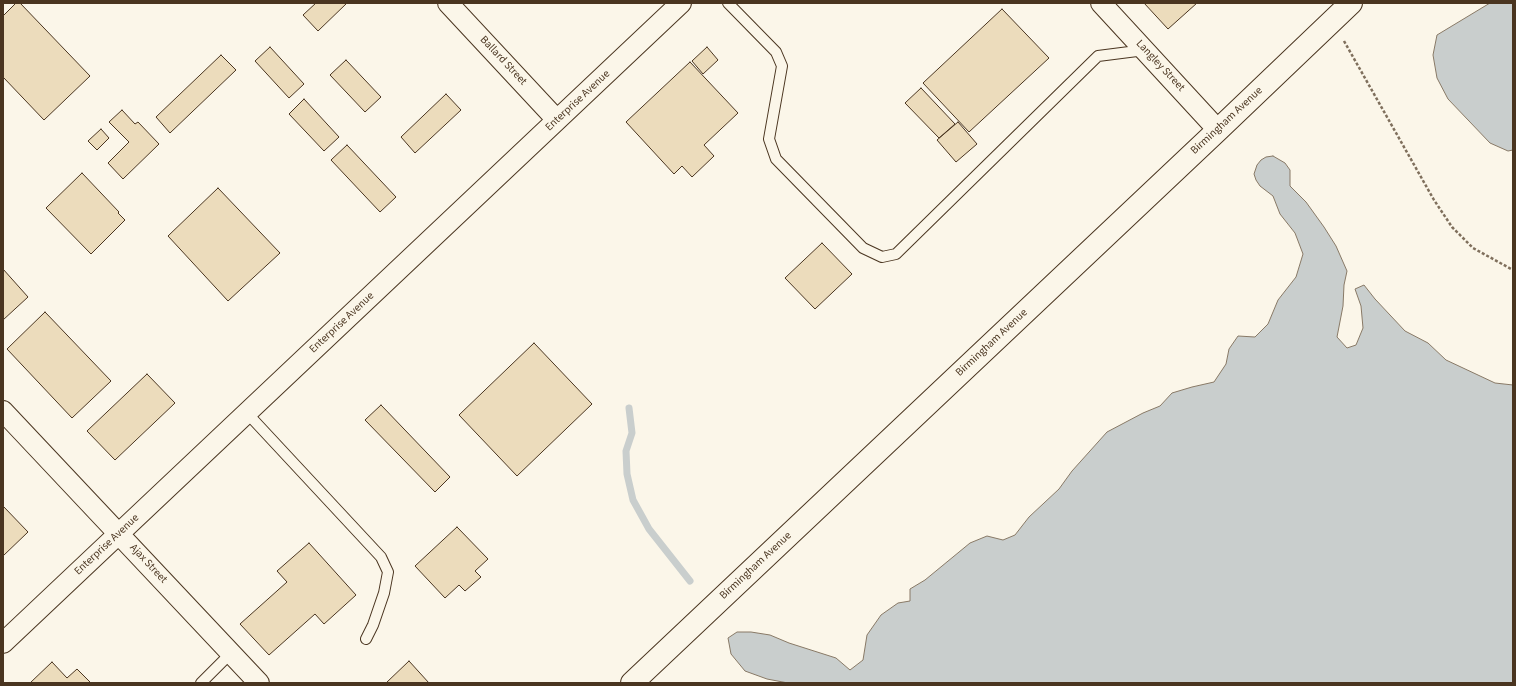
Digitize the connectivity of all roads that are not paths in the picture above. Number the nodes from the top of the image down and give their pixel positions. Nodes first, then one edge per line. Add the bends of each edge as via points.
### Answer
1 (448, 3) edge
2 (681, 3) edge
3 (728, 3) edge
4 (1101, 3) edge
5 (1351, 3) edge
6 (1144, 50) junction
7 (557, 120) junction
8 (1218, 130) junction
9 (3, 411) edge
10 (247, 413) junction
11 (119, 534) junction
12 (366, 639) dead end
13 (3, 643) edge
14 (231, 654) junction
15 (201, 683) edge
16 (259, 683) edge
17 (632, 683) edge

1 - 7 street, Ballard Street
2 - 7 street, Enterprise Avenue
3 - 6 lane via 776,52 782,66 769,139 776,159 862,248 882,257 896,254 1098,56
4 - 6 street, Langley Street
5 - 8 main road, Birmingham Avenue
6 - 8 street, Langley Street
7 - 10 street, Enterprise Avenue
8 - 17 main road, Birmingham Avenue
9 - 11 street, Ajax Street
10 - 11 street, Enterprise Avenue
10 - 12 lane via 381,556 388,572 384,593
11 - 13 street, Enterprise Avenue
11 - 14 street, Ajax Street
14 - 15 lane
14 - 16 street, Ajax Street

